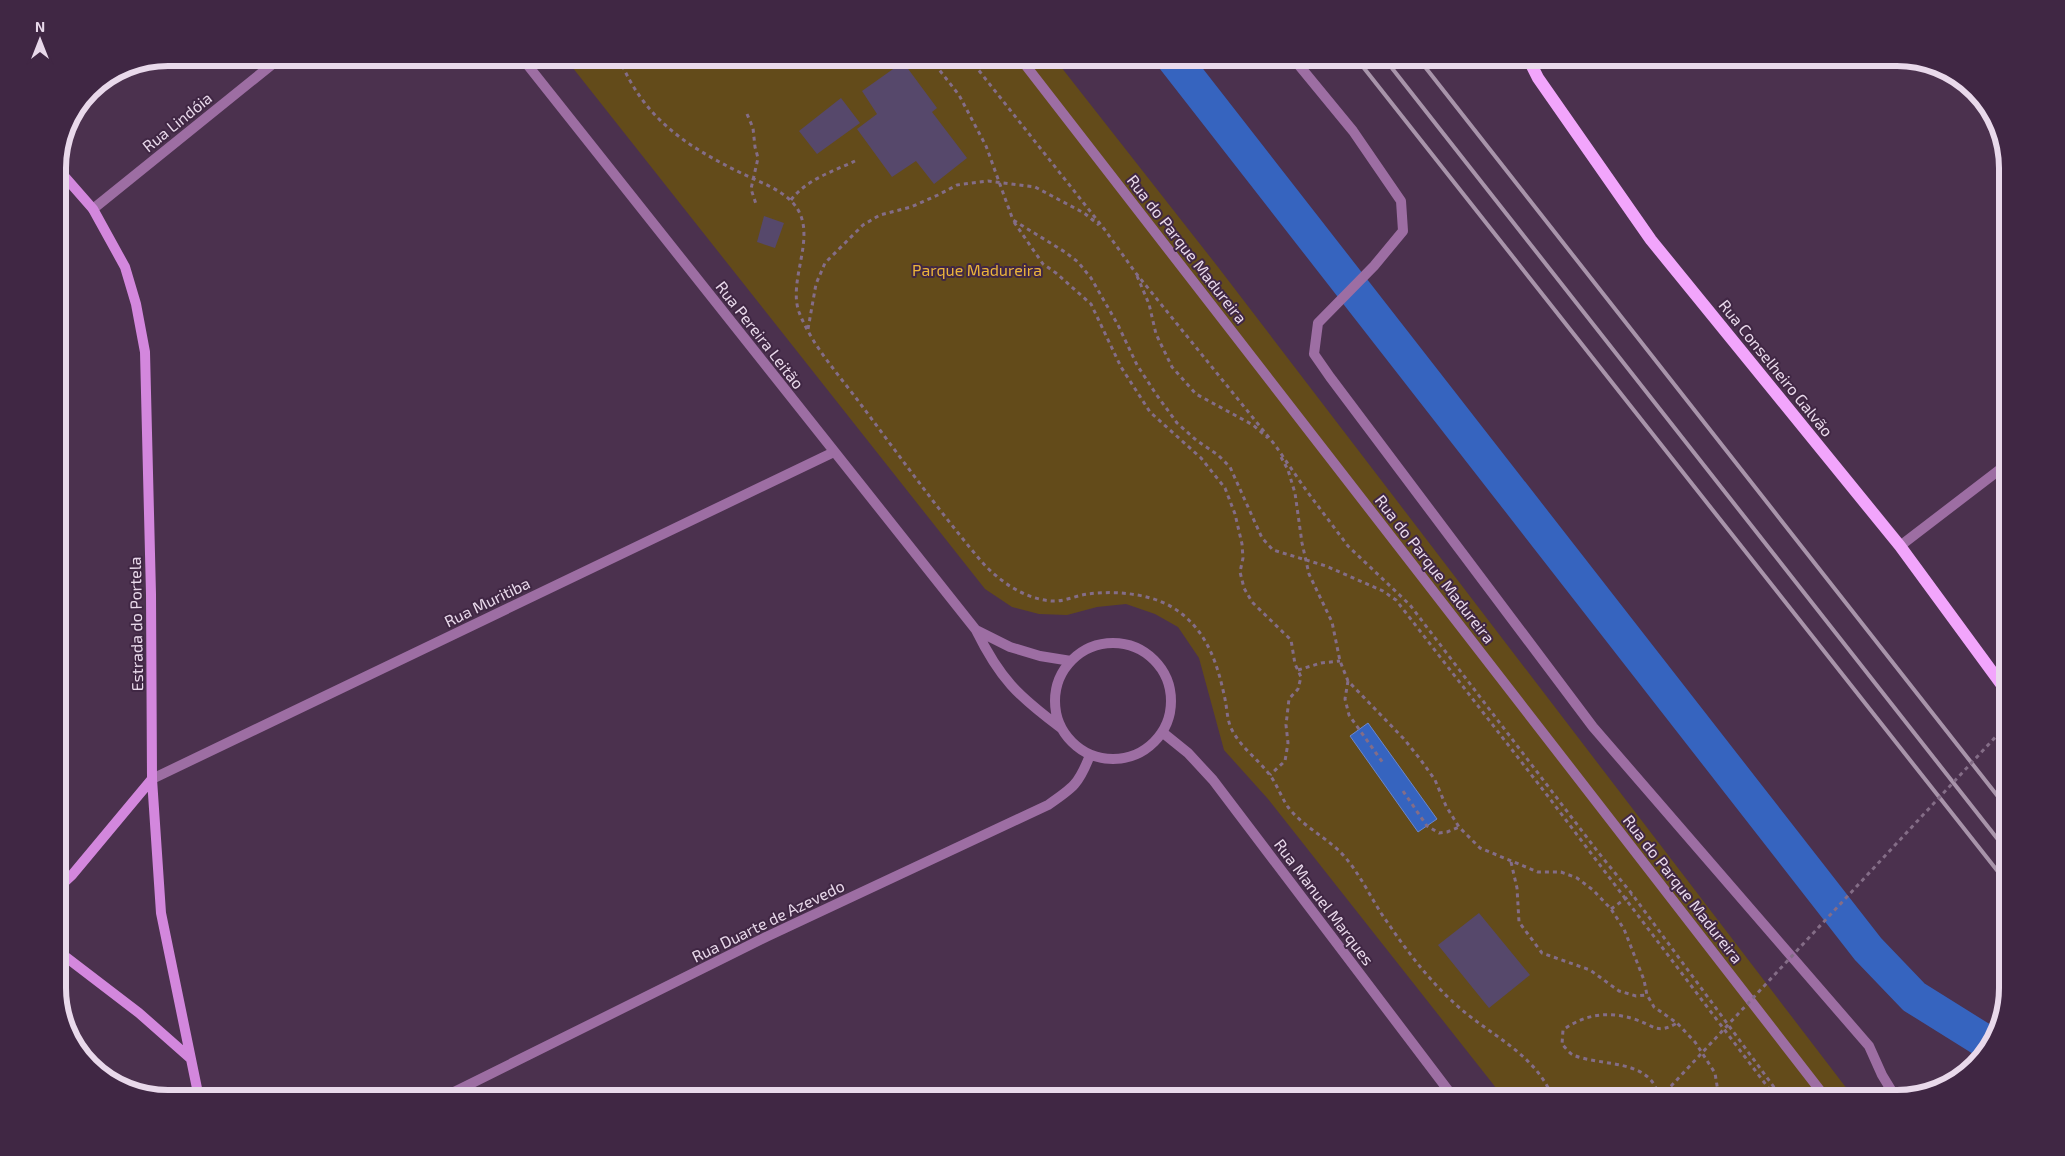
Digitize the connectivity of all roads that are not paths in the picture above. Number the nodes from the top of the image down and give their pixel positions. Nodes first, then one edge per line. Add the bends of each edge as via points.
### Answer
1 (270, 66) edge
2 (528, 66) edge
3 (1026, 66) edge
4 (1300, 66) edge
5 (1532, 66) edge
6 (66, 178) edge
7 (93, 209) junction
8 (834, 452) junction
9 (1999, 470) edge
10 (1900, 546) junction
11 (976, 630) junction
12 (1071, 661) junction
13 (1999, 681) edge
14 (1061, 728) junction
15 (1162, 732) junction
16 (1090, 755) junction
17 (152, 779) junction
18 (66, 881) edge
19 (66, 957) edge
20 (190, 1058) junction
21 (197, 1090) edge
22 (458, 1090) edge
23 (1448, 1090) edge
24 (1820, 1090) edge
25 (1891, 1090) edge

1 - 7 street, Rua Lindóia
2 - 8 street, Rua Pereira Leitão
3 - 24 street, Rua do Parque Madureira
4 - 25 street via 1353,131 1401,201 1403,231 1318,323 1314,354 1593,727 1869,1046
5 - 10 main road, Rua Conselheiro Galvão via 1651,240
6 - 7 main road, Estrada do Portela
7 - 17 main road, Estrada do Portela via 125,267 145,352
8 - 11 street, Rua Pereira Leitão
8 - 17 street, Rua Muritiba
9 - 10 street
10 - 13 main road, Rua Conselheiro Galvão
11 - 12 street, Rua Pereira Leitão via 1010,647
11 - 14 street, Rua Pereira Leitão via 992,661 1014,691
12 - 14 street via 1060,675 1055,693 1055,711
12 - 15 street via 1086,650 1104,644 1123,644 1156,662 1166,677 1171,696
14 - 16 street via 1073,744
15 - 16 street via 1138,754 1122,759
15 - 23 street, Rua Manuel Marques via 1188,753 1213,780
16 - 22 street, Rua Duarte de Azevedo via 1081,778 1048,805 766,937
17 - 18 main road
17 - 20 main road, Estrada do Portela via 161,913
19 - 20 main road via 139,1013
20 - 21 main road, Estrada do Portela

